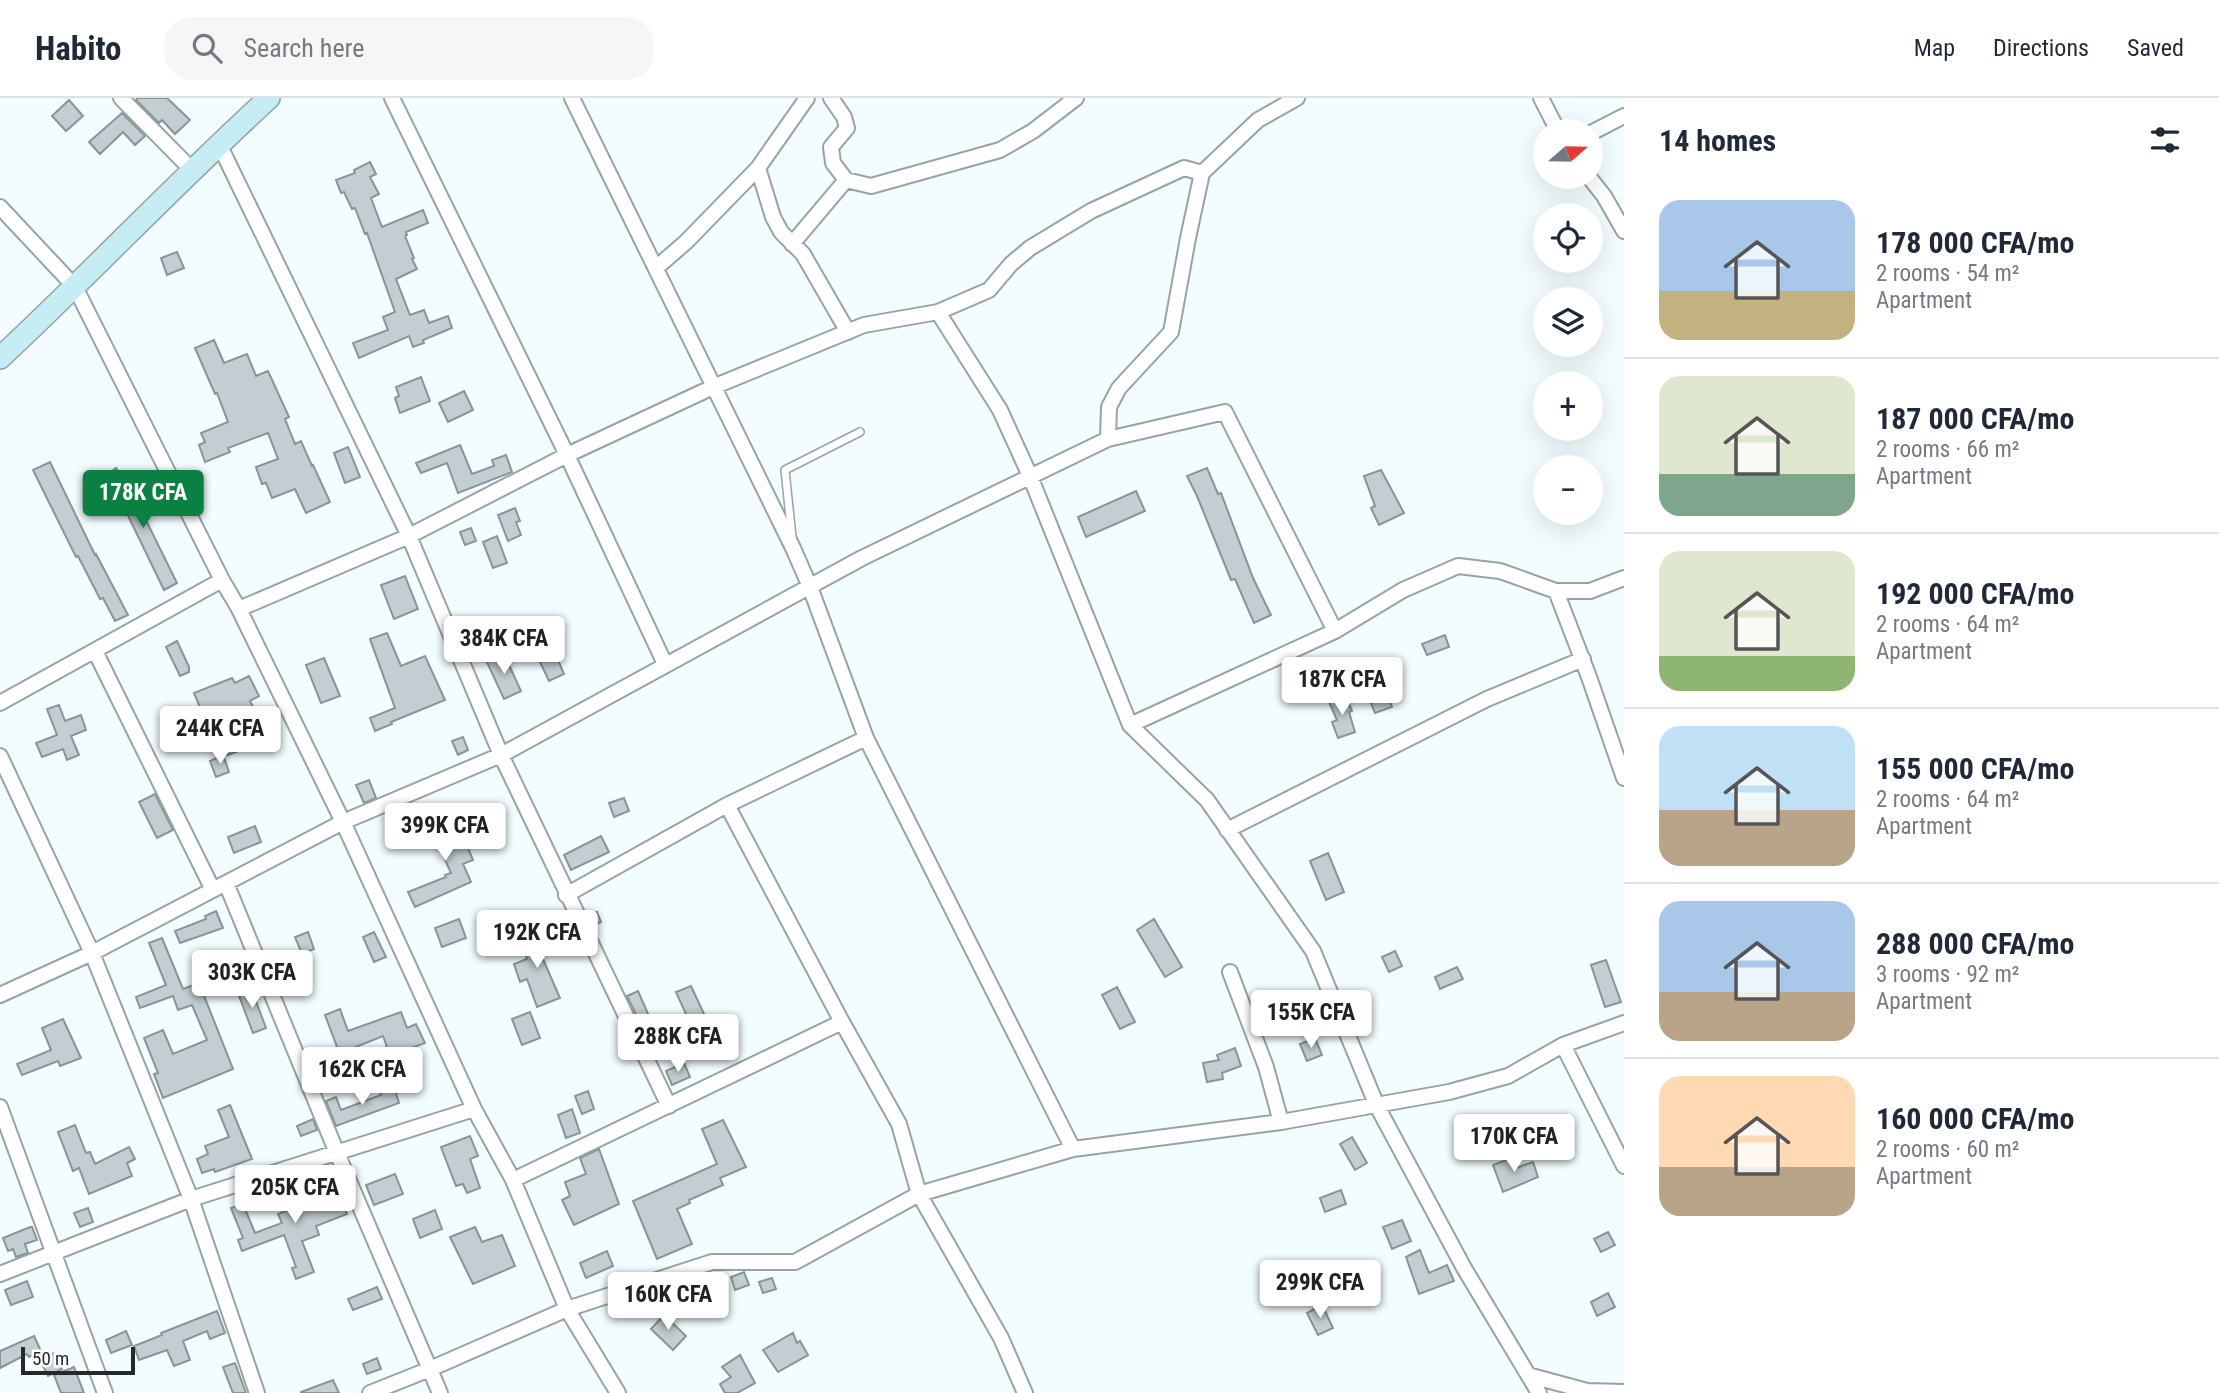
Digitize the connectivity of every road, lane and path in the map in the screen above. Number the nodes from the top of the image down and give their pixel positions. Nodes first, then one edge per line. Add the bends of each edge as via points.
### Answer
1 (121, 98) edge
2 (269, 98) edge
3 (392, 98) edge
4 (572, 98) edge
5 (807, 98) edge
6 (831, 98) edge
7 (1076, 98) edge
8 (1297, 98) edge
9 (1541, 98) edge
10 (1624, 116) edge
11 (1552, 119) edge
12 (1603, 127) edge
13 (219, 144) junction
14 (758, 168) junction
15 (193, 171) junction
16 (1202, 173) junction
17 (846, 180) junction
18 (1598, 189) edge
19 (0, 207) edge
20 (1624, 231) edge
21 (792, 244) junction
22 (656, 268) junction
23 (75, 287) junction
24 (938, 312) junction
25 (848, 332) junction
26 (0, 358) edge
27 (713, 387) junction
28 (860, 432) dead end
29 (1108, 439) junction
30 (567, 455) junction
31 (1030, 476) junction
32 (409, 536) junction
33 (793, 548) junction
34 (1624, 578) edge
35 (222, 580) junction
36 (810, 586) junction
37 (1556, 591) junction
38 (239, 609) junction
39 (1335, 631) junction
40 (95, 651) junction
41 (1583, 659) junction
42 (664, 664) junction
43 (0, 703) edge
44 (1130, 725) junction
45 (866, 738) junction
46 (501, 755) junction
47 (0, 756) edge
48 (1624, 778) edge
49 (727, 805) junction
50 (344, 822) junction
51 (1227, 830) junction
52 (220, 887) junction
53 (566, 895) junction
54 (92, 953) junction
55 (1230, 972) dead end
56 (0, 995) edge
57 (842, 1022) junction
58 (1624, 1023) edge
59 (1563, 1045) junction
60 (1377, 1106) junction
61 (0, 1107) edge
62 (669, 1107) junction
63 (474, 1109) junction
64 (1281, 1122) junction
65 (1073, 1149) junction
66 (337, 1153) junction
67 (1624, 1166) edge
68 (513, 1180) junction
69 (919, 1194) junction
70 (191, 1199) junction
71 (54, 1253) junction
72 (0, 1274) edge
73 (567, 1309) junction
74 (430, 1369) junction
75 (1528, 1375) junction
76 (1624, 1392) edge
77 (104, 1393) edge
78 (257, 1393) edge
79 (370, 1393) edge
80 (440, 1393) edge
81 (618, 1393) edge
82 (1025, 1393) edge
83 (1539, 1393) edge

1 - 15 street
2 - 13 main road
3 - 30 street
4 - 22 street
5 - 14 street
6 - 17 street via 847,128 831,147 833,163
7 - 17 street via 1000,150 871,186
8 - 16 street via 1258,120
9 - 11 street
10 - 12 street
13 - 15 main road
13 - 32 street
14 - 21 street via 773,217
14 - 22 street
15 - 23 main road
16 - 24 street via 1184,168 1091,211 1030,248 989,290
16 - 29 street via 1171,332 1119,388 1109,407
17 - 21 street
18 - 20 street
19 - 23 street
21 - 25 street via 803,254
22 - 27 street
23 - 26 main road
23 - 35 street
24 - 25 street
24 - 31 street via 1000,410
25 - 27 street
27 - 30 street
27 - 33 street
28 - 33 lane via 785,470
29 - 31 street
29 - 39 street via 1225,412
30 - 32 street
30 - 42 street
31 - 36 street
31 - 44 street
32 - 38 street
32 - 46 street
33 - 36 street
34 - 37 street via 1590,591
35 - 38 street
35 - 40 street
36 - 42 street
36 - 45 street
37 - 39 street via 1500,571 1458,566 1403,590
37 - 41 street
38 - 50 street
39 - 44 street
40 - 43 street
40 - 52 street
41 - 48 street
41 - 51 street via 1488,699
42 - 46 street
44 - 51 street via 1207,800
45 - 49 street
45 - 65 street
46 - 50 street
46 - 53 street
47 - 54 street
49 - 53 street
49 - 57 street
50 - 52 street
50 - 63 street
51 - 60 street via 1313,951
52 - 54 street
52 - 66 street
53 - 62 street
54 - 56 street
54 - 70 street
55 - 64 street via 1266,1067
57 - 62 street
57 - 69 street via 900,1124
58 - 59 street
59 - 60 street via 1508,1076
59 - 67 street
60 - 64 street
60 - 75 street
61 - 71 street
62 - 68 street
63 - 66 street
63 - 68 street
64 - 65 street
65 - 69 street
66 - 70 street
66 - 74 street
68 - 73 street
69 - 73 street via 795,1262 712,1262
69 - 82 street via 1001,1338
70 - 71 street
70 - 78 street
71 - 72 street
71 - 77 street
73 - 74 street
73 - 81 street
74 - 79 street
74 - 80 street
75 - 76 street via 1587,1391
75 - 83 street

